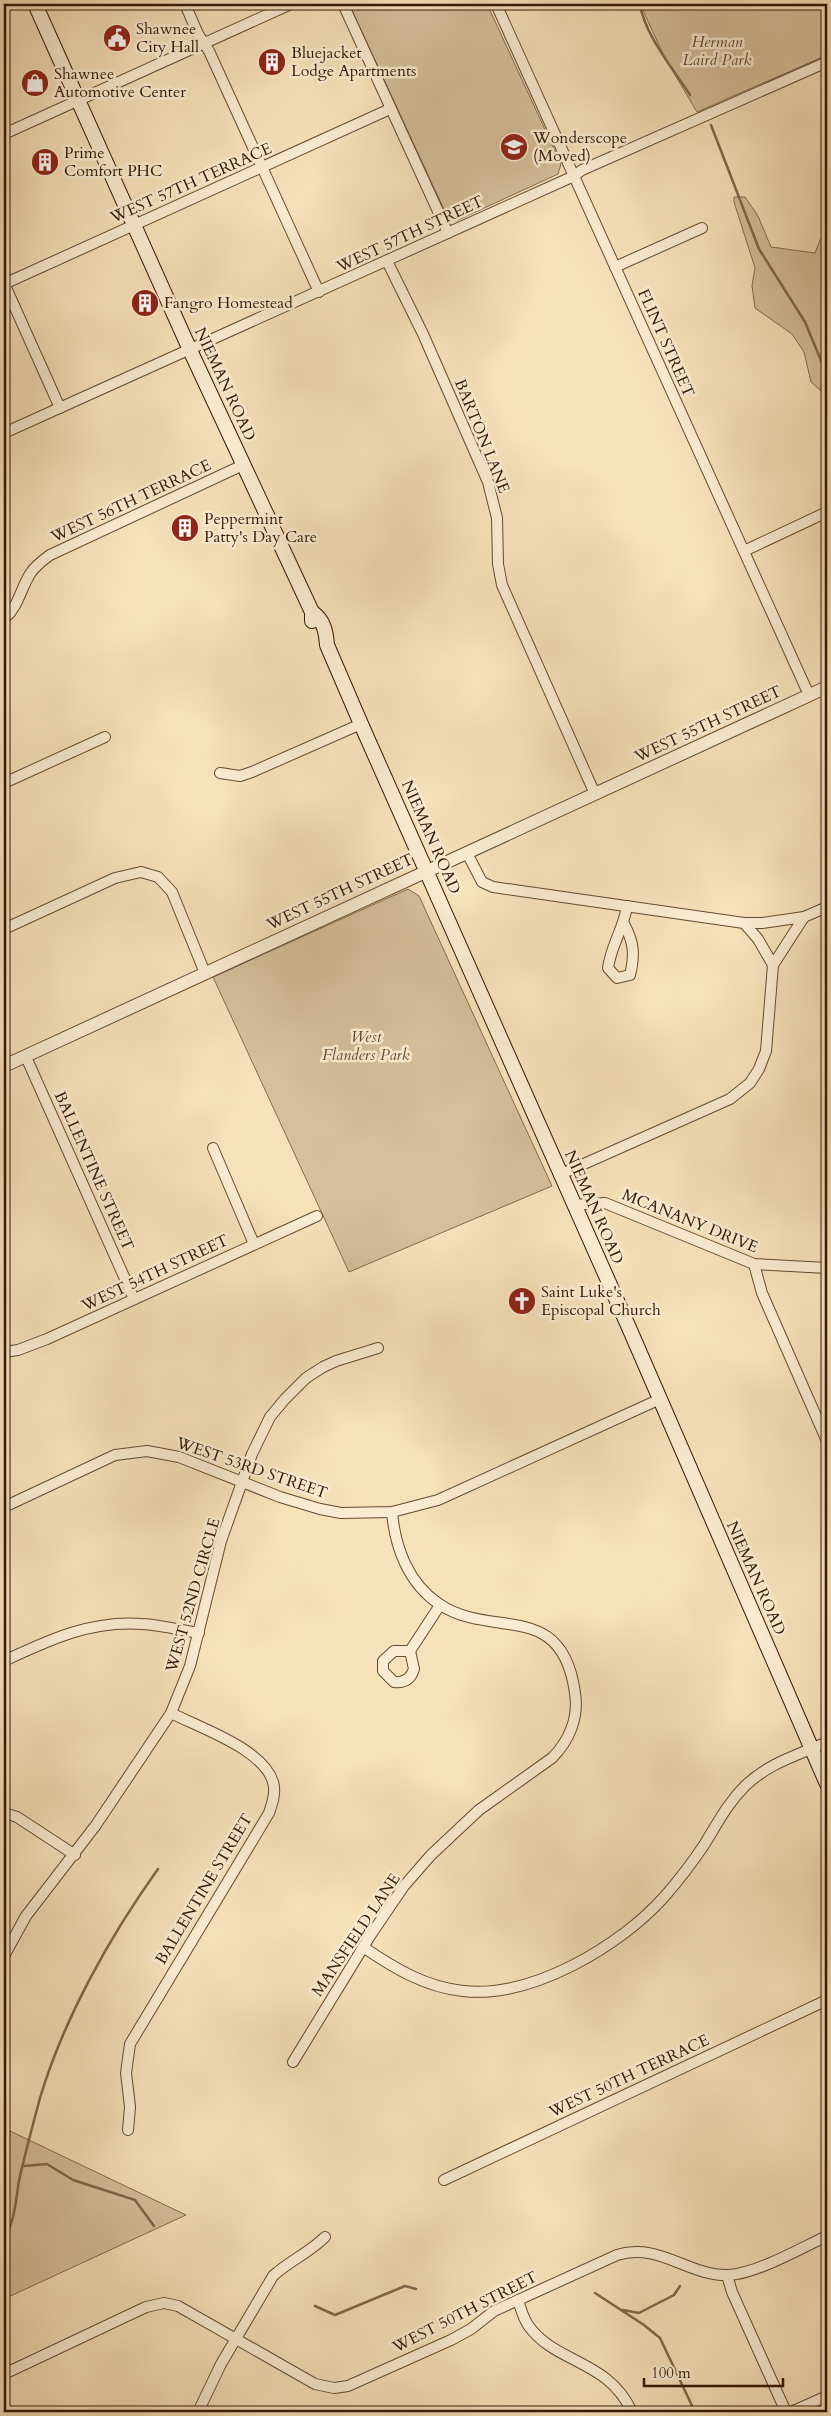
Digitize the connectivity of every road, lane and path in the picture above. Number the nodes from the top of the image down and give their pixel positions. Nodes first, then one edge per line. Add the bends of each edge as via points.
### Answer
1 (36, 4) edge
2 (185, 4) edge
3 (291, 4) edge
4 (343, 4) edge
5 (496, 4) edge
6 (204, 43) junction
7 (827, 62) edge
8 (78, 100) junction
9 (390, 109) junction
10 (4, 134) edge
11 (263, 167) junction
12 (574, 176) junction
13 (134, 226) junction
14 (702, 228) dead end
15 (448, 233) junction
16 (387, 261) junction
17 (615, 267) junction
18 (4, 283) edge
19 (319, 292) junction
20 (190, 350) junction
21 (60, 408) junction
22 (4, 433) edge
23 (243, 465) junction
24 (827, 512) edge
25 (744, 551) junction
26 (4, 619) edge
27 (827, 687) edge
28 (809, 695) junction
29 (361, 724) junction
30 (105, 737) dead end
31 (220, 773) dead end
32 (4, 783) edge
33 (594, 794) junction
34 (467, 853) junction
35 (427, 870) junction
36 (627, 906) junction
37 (827, 907) edge
38 (804, 917) junction
39 (744, 923) junction
40 (624, 924) junction
41 (4, 929) edge
42 (773, 964) junction
43 (205, 973) junction
44 (26, 1057) junction
45 (4, 1066) edge
46 (213, 1148) dead end
47 (559, 1175) junction
48 (573, 1205) junction
49 (318, 1216) dead end
50 (254, 1244) junction
51 (754, 1264) junction
52 (827, 1268) edge
53 (134, 1299) junction
54 (378, 1348) dead end
55 (4, 1352) edge
56 (658, 1400) junction
57 (827, 1441) edge
58 (242, 1482) junction
59 (4, 1507) edge
60 (392, 1512) junction
61 (440, 1605) junction
62 (199, 1633) junction
63 (410, 1651) dead end
64 (4, 1661) edge
65 (171, 1713) junction
66 (827, 1742) edge
67 (812, 1749) junction
68 (827, 1784) edge
69 (4, 1813) edge
70 (75, 1855) junction
71 (363, 1948) junction
72 (4, 1956) edge
73 (827, 2000) edge
74 (293, 2062) dead end
75 (128, 2130) dead end
76 (444, 2180) dead end
77 (827, 2236) edge
78 (325, 2237) dead end
79 (728, 2275) junction
80 (518, 2300) junction
81 (236, 2338) junction
82 (4, 2374) edge
83 (827, 2396) edge
84 (629, 2411) edge
85 (198, 2412) edge
86 (786, 2412) edge
87 (791, 2412) edge

1 - 8 main road, NIEMAN ROAD
2 - 6 street
3 - 6 street
4 - 9 street
5 - 12 street, FLINT STREET
6 - 8 street
6 - 11 street
7 - 12 street, WEST 57TH STREET
8 - 10 street
8 - 13 main road, NIEMAN ROAD
9 - 11 street, WEST 57TH TERRACE
9 - 15 street
11 - 13 street, WEST 57TH TERRACE
11 - 19 street
12 - 15 street, WEST 57TH STREET
12 - 17 street, FLINT STREET
13 - 18 street, WEST 57TH TERRACE
13 - 20 main road, NIEMAN ROAD
14 - 17 street
15 - 16 street, WEST 57TH STREET
16 - 19 street, WEST 57TH STREET
16 - 33 street, BARTON LANE via 488,482 497,518 502,585
17 - 25 street, FLINT STREET
18 - 21 street
19 - 20 street, WEST 57TH STREET
20 - 21 street, WEST 57TH STREET
20 - 23 main road, NIEMAN ROAD
21 - 22 street, WEST 57TH STREET
23 - 26 street, WEST 56TH TERRACE via 50,555 30,573 20,600
23 - 29 main road, NIEMAN ROAD via 312,612 312,622 319,638 327,646
24 - 25 street
25 - 28 street, FLINT STREET
27 - 28 street, WEST 55TH STREET
28 - 33 street, WEST 55TH STREET
29 - 31 street via 252,772 240,776
29 - 35 main road, NIEMAN ROAD
30 - 32 street
33 - 34 street, WEST 55TH STREET
34 - 35 street, WEST 55TH STREET
34 - 36 street via 482,882 493,886
35 - 43 street, WEST 55TH STREET
35 - 47 main road, NIEMAN ROAD
36 - 39 street
36 - 40 street
37 - 38 street
38 - 39 street
38 - 42 street
39 - 42 street
40 - 40 street via 609,960 608,968 617,978 630,975 634,959 631,936
41 - 43 street via 115,878 141,872 158,877 172,892
42 - 47 street via 766,1051 750,1083 723,1102
43 - 44 street, WEST 55TH STREET
44 - 45 street, WEST 55TH STREET
44 - 53 street, BALLENTINE STREET
46 - 50 street
47 - 48 main road, NIEMAN ROAD
48 - 51 street, MCANANY DRIVE via 605,1203
48 - 56 main road, NIEMAN ROAD
49 - 50 street, WEST 54TH STREET
50 - 53 street, WEST 54TH STREET
51 - 52 street, MCANANY DRIVE
51 - 57 street via 762,1293
53 - 55 street, WEST 54TH STREET via 47,1339
54 - 58 street, WEST 52ND CIRCLE via 323,1367 285,1398 258,1440
56 - 60 street, WEST 53RD STREET via 438,1500
56 - 67 main road, NIEMAN ROAD
58 - 59 street, WEST 53RD STREET via 170,1454 128,1452
58 - 60 street, WEST 53RD STREET via 320,1510 361,1514
58 - 62 street, WEST 52ND CIRCLE via 221,1541
60 - 61 street, MANSFIELD LANE via 403,1561 416,1581
61 - 63 street
61 - 71 street, MANSFIELD LANE via 462,1615 525,1626 548,1638 561,1652 573,1676 575,1719 561,1749 552,1758 478,1810 430,1855 387,1909
62 - 64 street via 127,1623 105,1624 64,1633
62 - 65 street, WEST 52ND CIRCLE
65 - 70 street, WEST 52ND CIRCLE
65 - 75 street, BALLENTINE STREET via 256,1757 269,1771 274,1799 130,2044 126,2073 130,2107
66 - 67 street
67 - 68 main road, NIEMAN ROAD
67 - 71 street via 769,1768 746,1786 728,1806 689,1866 642,1918 593,1954 551,1974 502,1990 462,1991 415,1978
69 - 70 street via 17,1816
70 - 72 street, WEST 52ND CIRCLE via 26,1916
71 - 74 street, MANSFIELD LANE
73 - 76 street, WEST 50TH TERRACE
77 - 79 street, WEST 50TH STREET via 756,2268
78 - 81 street via 316,2247 273,2276
79 - 80 street, WEST 50TH STREET via 701,2270 652,2253 629,2252
79 - 86 street via 732,2292
80 - 81 street, WEST 50TH STREET via 494,2311 451,2340 348,2386 334,2388 315,2384
80 - 84 street via 528,2325 540,2338 608,2379 624,2397
81 - 82 street, WEST 50TH STREET via 178,2306 164,2303 146,2307
81 - 85 street
83 - 87 street

